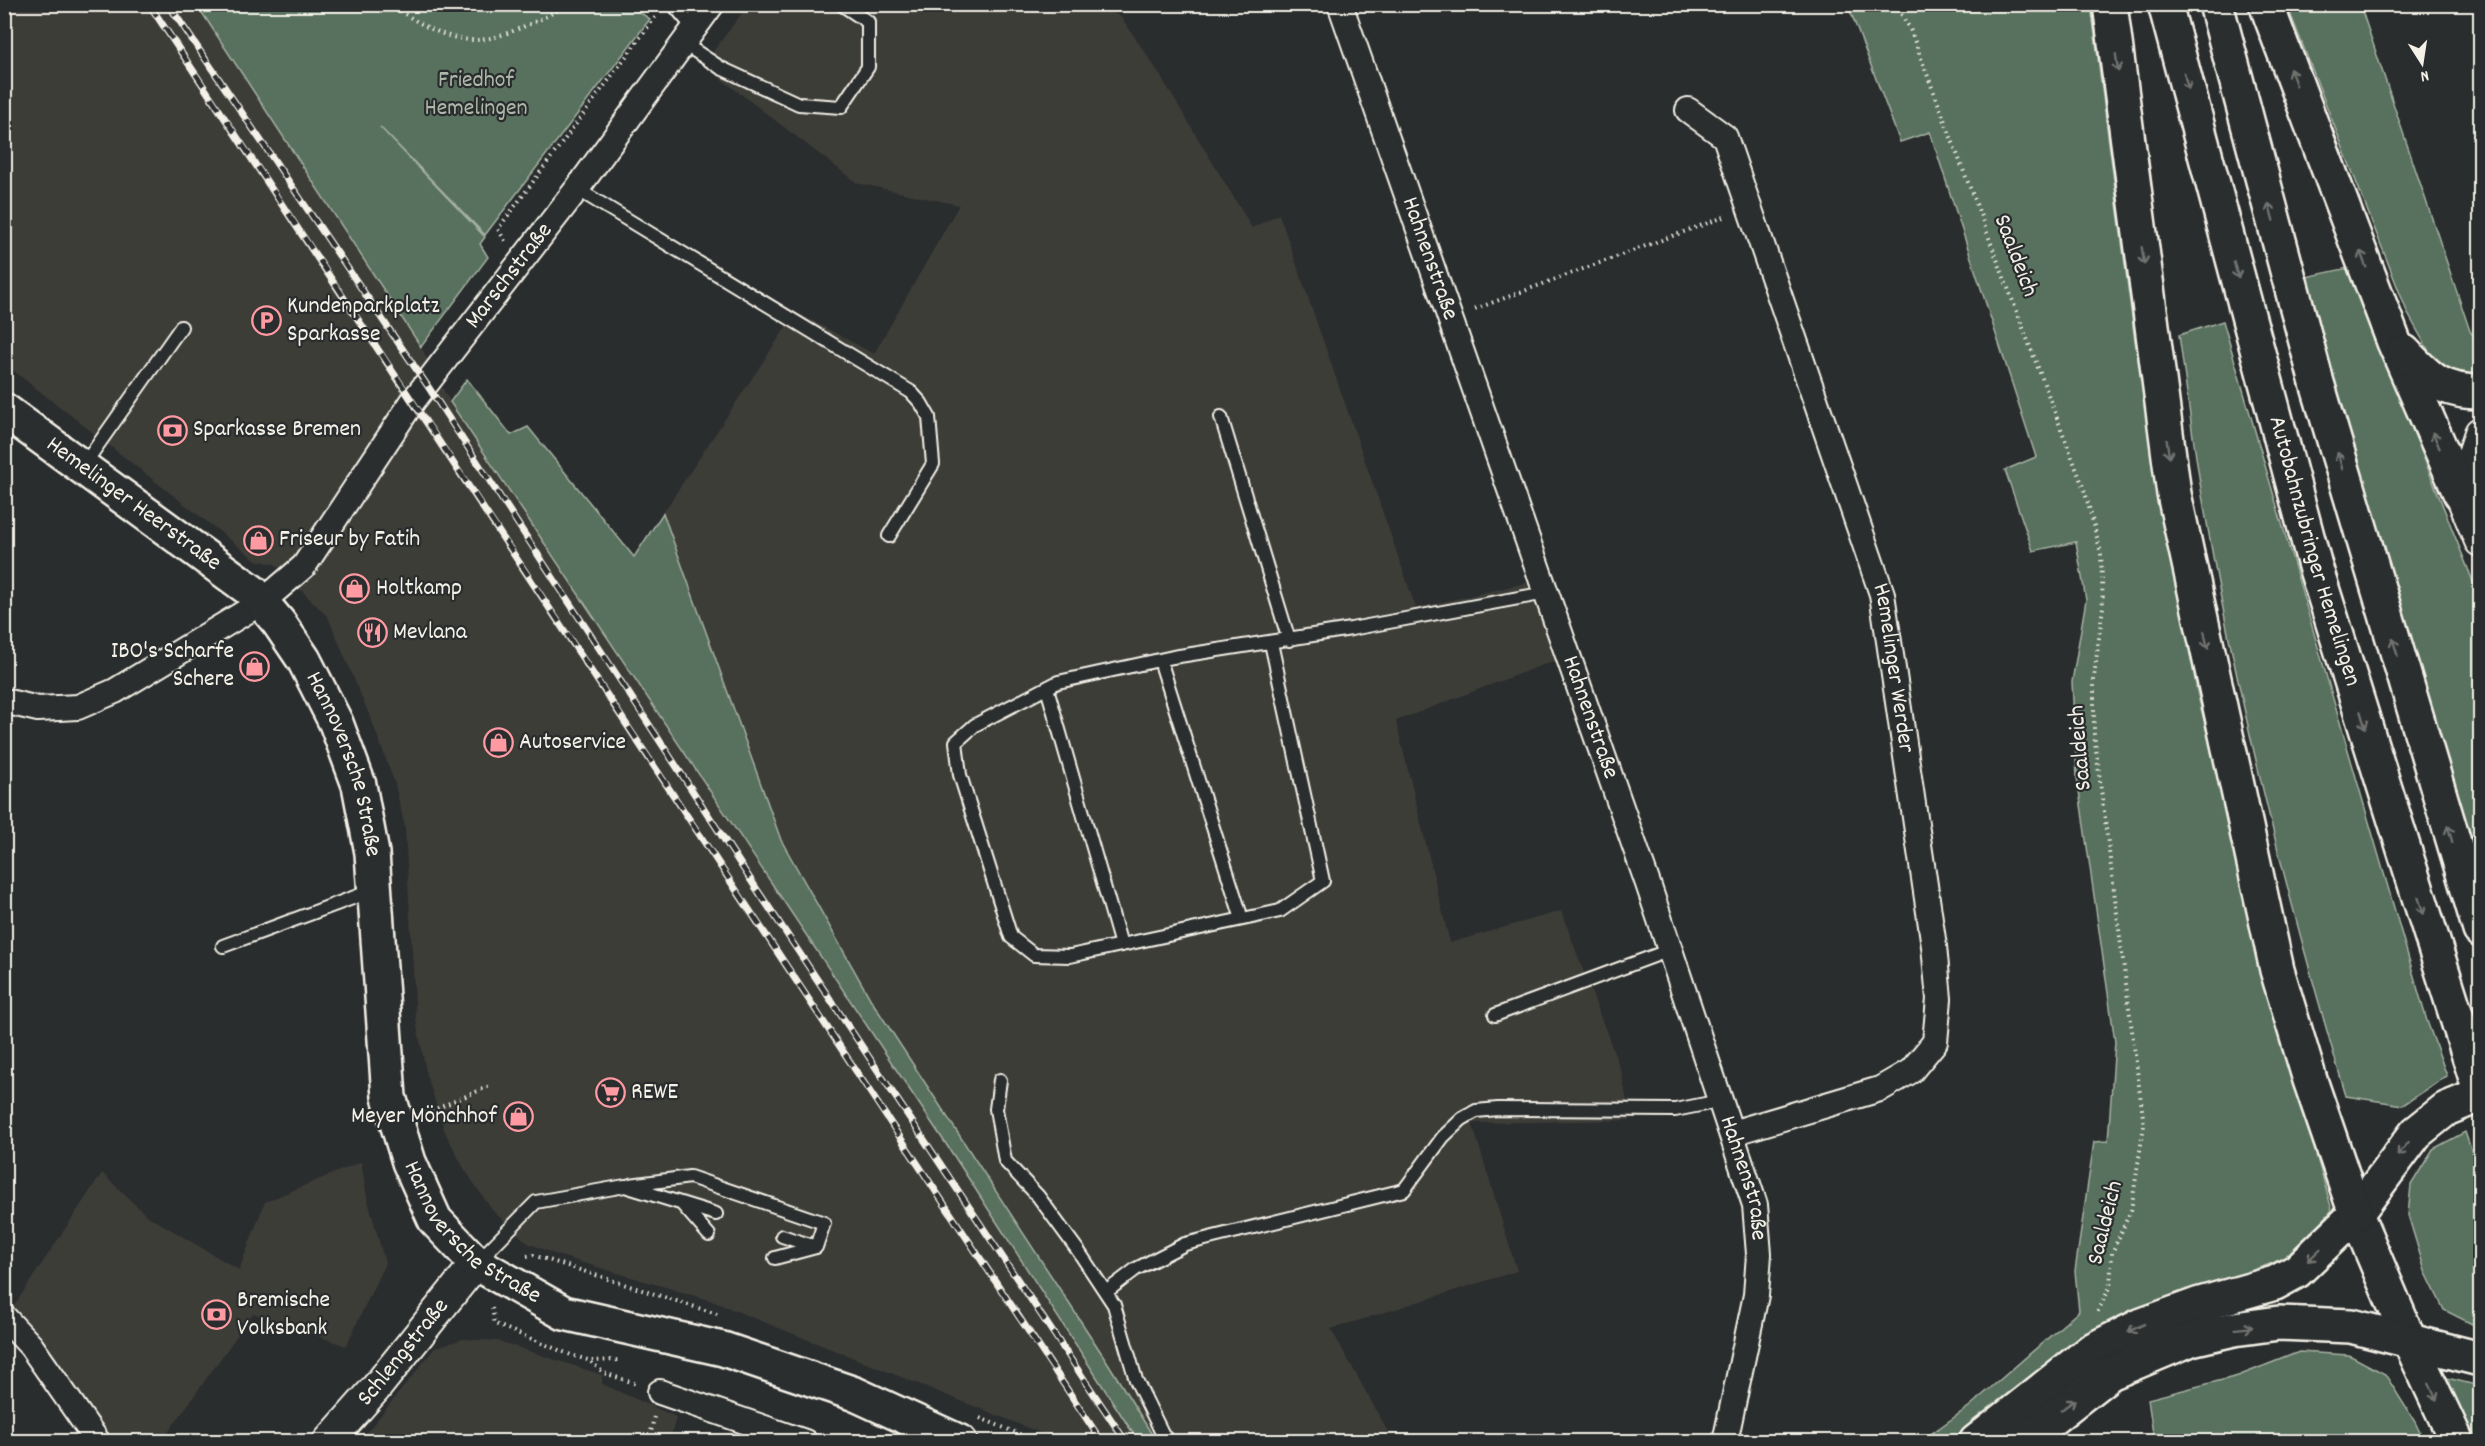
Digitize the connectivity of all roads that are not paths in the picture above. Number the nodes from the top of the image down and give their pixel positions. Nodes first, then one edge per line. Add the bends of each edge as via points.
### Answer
1 (673, 4) edge
2 (712, 4) edge
3 (841, 4) edge
4 (1340, 4) edge
5 (2110, 4) edge
6 (2165, 4) edge
7 (2216, 4) edge
8 (2266, 4) edge
9 (689, 36) junction
10 (1688, 110) dead end
11 (577, 189) junction
12 (181, 327) dead end
13 (2394, 342) junction
14 (2481, 392) edge
15 (4, 410) edge
16 (1221, 417) dead end
17 (2481, 433) edge
18 (83, 467) junction
19 (2460, 494) junction
20 (889, 536) dead end
21 (2481, 541) edge
22 (1546, 593) junction
23 (262, 602) junction
24 (1288, 640) junction
25 (1270, 643) junction
26 (1160, 660) junction
27 (1047, 688) junction
28 (4, 701) edge
29 (375, 890) junction
30 (1242, 919) junction
31 (2481, 930) edge
32 (1121, 945) junction
33 (223, 946) dead end
34 (1670, 950) junction
35 (1495, 1014) dead end
36 (1000, 1080) dead end
37 (2481, 1093) edge
38 (1720, 1101) junction
39 (1732, 1133) junction
40 (625, 1186) junction
41 (680, 1203) junction
42 (716, 1214) dead end
43 (2356, 1214) junction
44 (709, 1235) dead end
45 (782, 1236) dead end
46 (816, 1247) junction
47 (775, 1258) dead end
48 (476, 1263) junction
49 (1106, 1292) junction
50 (4, 1317) edge
51 (2410, 1342) junction
52 (2481, 1359) edge
53 (660, 1392) road end
54 (1966, 1434) edge
55 (98, 1442) edge
56 (328, 1442) edge
57 (805, 1442) edge
58 (960, 1442) edge
59 (1169, 1442) edge
60 (1725, 1442) edge
61 (2022, 1442) edge
62 (2457, 1442) edge

1 - 9 lane
2 - 9 street, Marschstraße
3 - 9 lane via 868,22 868,66 841,107 799,104 721,68
4 - 22 street, Hahnenstraße
5 -> 43 main road via 2174,494 2277,970
6 -> 37 main road, Autobahnzubringer Hemelingen via 2315,566
31 -> 7 main road, Autobahnzubringer Hemelingen via 2317,383
13 -> 8 main road
9 - 11 street, Marschstraße
10 - 39 street, Hemelinger Werder via 1725,137 1882,594 1933,934 1939,999 1935,1042 1911,1071 1880,1089
11 - 20 lane via 911,392 921,403 928,417 933,464
11 - 23 street, Marschstraße via 413,401 304,566
12 - 18 lane
13 - 14 main road via 2431,380 2462,392
19 -> 13 main road
15 - 18 main road, Hemelinger Heerstraße
16 - 24 lane
17 - 19 street
18 - 23 main road, Hemelinger Heerstraße
19 - 21 street
22 - 24 lane
22 - 34 street, Hahnenstraße
23 - 28 street, Marschstraße via 115,691 78,707 38,710
23 - 29 main road, Hannoversche Straße via 304,660 336,723 366,811
24 - 25 lane
25 - 26 lane
25 - 30 lane via 1323,881 1280,911
26 - 27 lane via 1058,682
26 - 30 lane
27 - 32 lane
27 - 32 lane via 975,725 956,742 960,775 1011,937 1034,955 1071,956
29 - 33 lane
29 - 48 main road, Hannoversche Straße via 389,1097 409,1162 435,1220
30 - 32 lane
34 - 35 lane
34 - 38 street, Hahnenstraße
36 - 49 lane via 996,1109 1005,1161 1038,1196
37 -> 43 main road via 2446,1109 2416,1133
38 - 39 street, Hahnenstraße
38 - 49 lane via 1674,1110 1476,1111 1443,1137 1404,1190 1185,1244 1136,1269
39 - 60 street, Hahnenstraße via 1755,1205 1759,1254 1756,1295
40 - 41 lane
40 - 46 lane via 690,1177 824,1223
40 - 48 lane via 536,1202
41 - 42 lane
41 - 44 lane
43 - 51 main road
43 -> 54 main road via 2297,1272 2275,1283 2142,1325 2092,1350 2011,1412
45 - 46 lane
46 - 47 lane
48 - 56 street, Schlengstraße
48 - 58 main road, Hannoversche Straße via 564,1313 723,1349 855,1394
49 - 59 lane via 1114,1305 1136,1380
50 - 55 street via 31,1347
51 - 52 main road
61 -> 51 main road via 2110,1373 2191,1340 2279,1323 2351,1326
51 -> 62 main road
53 - 57 street

